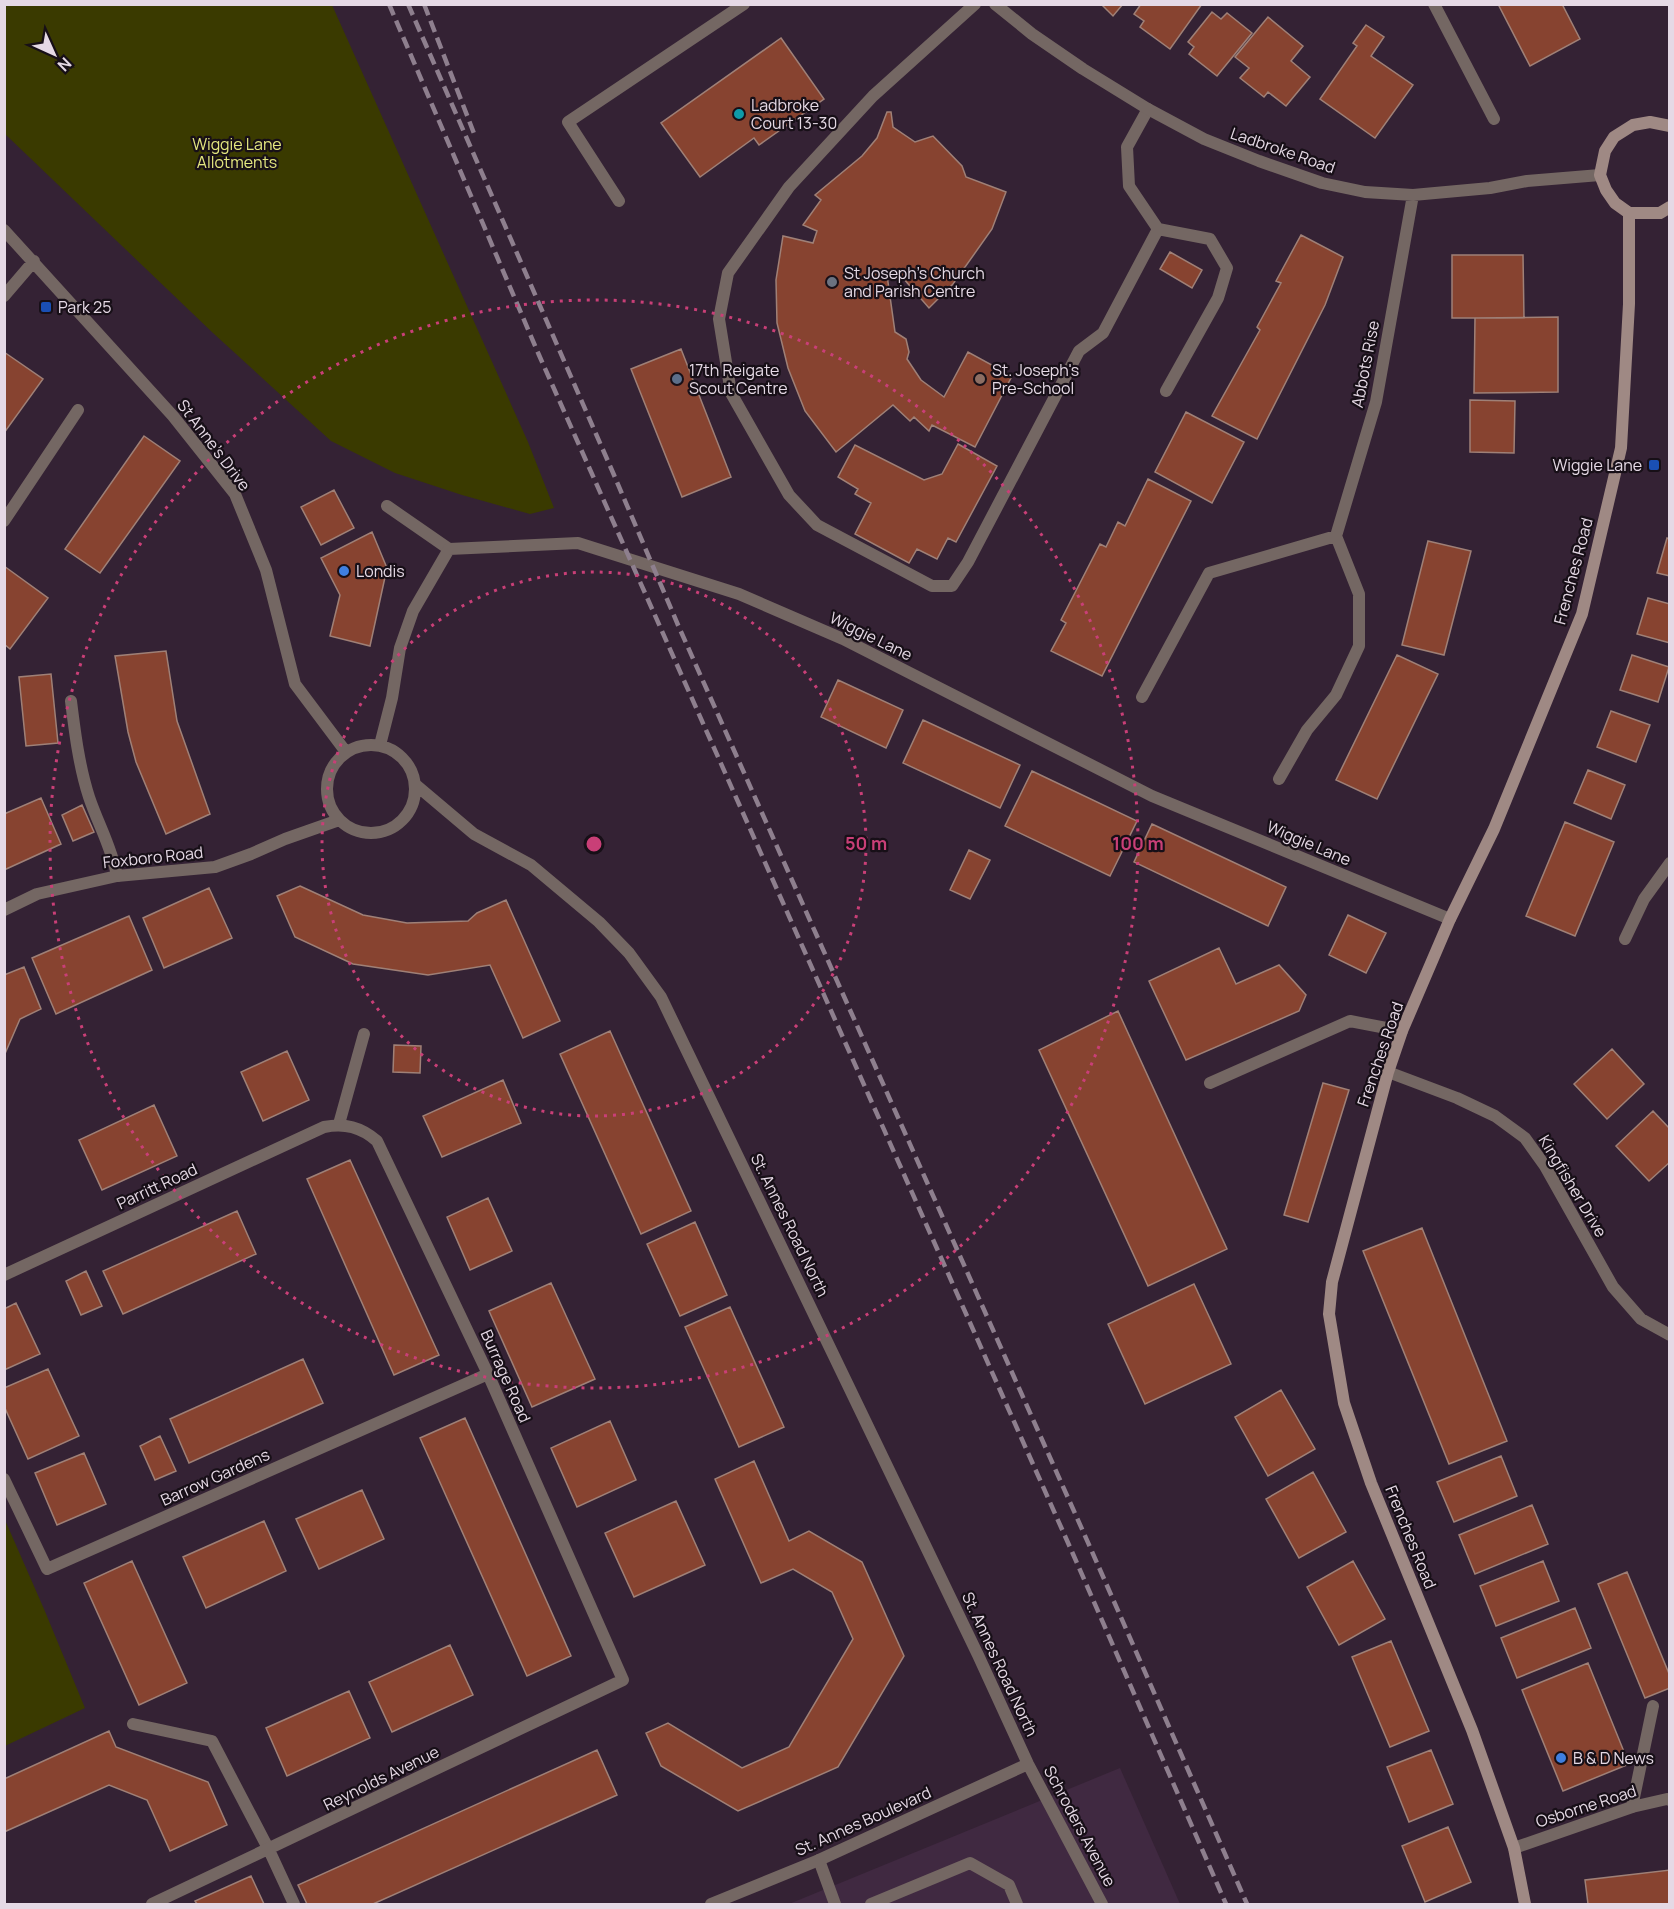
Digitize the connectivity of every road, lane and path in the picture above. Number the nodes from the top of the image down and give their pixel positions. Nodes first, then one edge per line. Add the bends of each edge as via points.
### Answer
1 (744, 4) edge
2 (975, 4) edge
3 (995, 4) edge
4 (1434, 4) edge
5 (1148, 109) junction
6 (1494, 119) dead end
7 (1670, 126) edge
8 (1600, 175) junction
9 (1413, 195) junction
10 (619, 201) dead end
11 (1670, 207) edge
12 (1629, 213) junction
13 (1158, 229) junction
14 (4, 230) edge
15 (34, 261) junction
16 (4, 296) edge
17 (1166, 392) dead end
18 (78, 410) dead end
19 (387, 506) dead end
20 (4, 521) edge
21 (1336, 536) junction
22 (449, 549) junction
23 (1142, 697) dead end
24 (71, 701) dead end
25 (380, 745) junction
26 (346, 752) junction
27 (1279, 779) dead end
28 (416, 785) junction
29 (339, 820) junction
30 (1670, 863) edge
31 (117, 876) junction
32 (4, 910) edge
33 (1450, 920) junction
34 (1626, 939) dead end
35 (1402, 1031) junction
36 (364, 1034) dead end
37 (1388, 1072) junction
38 (1210, 1083) dead end
39 (339, 1124) junction
40 (324, 1127) joint
41 (4, 1275) edge
42 (1670, 1335) edge
43 (488, 1374) junction
44 (4, 1479) edge
45 (623, 1680) joint
46 (1653, 1706) dead end
47 (133, 1724) dead end
48 (1028, 1764) junction
49 (1670, 1800) edge
50 (1632, 1807) junction
51 (1514, 1848) junction
52 (269, 1850) junction
53 (819, 1860) junction
54 (152, 1905) edge
55 (294, 1905) edge
56 (711, 1905) edge
57 (835, 1905) edge
58 (871, 1905) edge
59 (1017, 1905) edge
60 (1102, 1905) edge
61 (1525, 1905) edge

1 - 10 street via 568,122
2 - 13 street via 873,96 789,187 728,273 719,319 731,393 789,495 817,525 932,586 952,586 1079,351 1103,333
3 - 5 street, Ladbroke Road via 1083,69
4 - 6 street
5 - 9 street, Ladbroke Road via 1204,139 1322,183 1365,192
5 - 13 street via 1127,147 1129,186
7 - 8 street via 1633,124 1614,137 1605,151
8 - 9 street, Ladbroke Road
8 - 12 street via 1615,203
9 - 21 street, Abbots Rise via 1376,402
11 - 12 street via 1660,213
12 - 33 street, Frenches Road via 1629,304 1621,448 1582,614 1494,829
13 - 17 street via 1210,239 1227,268 1218,298
14 - 15 street, St Anne's Drive
15 - 16 street
15 - 26 street, St Anne's Drive via 172,416 235,494 267,570 296,684
18 - 20 street
19 - 22 street
21 - 23 street via 1209,573
21 - 27 street via 1359,594 1359,646 1336,695 1307,730
22 - 25 street via 413,611 400,648
22 - 33 street, Wiggie Lane via 578,543 739,594 843,639 1152,796
24 - 31 street via 78,755 89,797
25 - 26 street
25 - 28 street via 408,764
26 - 29 street via 327,779 330,807
28 - 29 street via 409,813 382,833 355,831
28 - 48 street, St. Annes Road North via 474,834 531,866 599,922 629,953 660,997
29 - 31 street, Foxboro Road via 215,867
30 - 34 street via 1644,899
31 - 32 street, Foxboro Road via 37,894
33 - 35 street, Frenches Road
35 - 37 street, Frenches Road
35 - 38 street via 1350,1021
36 - 39 street
37 - 42 street, Kingfisher Drive via 1495,1116 1526,1138 1613,1287 1641,1319
37 - 51 street, Frenches Road via 1332,1282 1329,1314 1344,1403 1371,1482 1472,1730
39 - 40 street, Burrage Road
39 - 43 street, Burrage Road via 367,1132 377,1142
40 - 41 street, Parritt Road
43 - 44 street, Barrow Gardens via 47,1569
43 - 45 street, Burrage Road
45 - 52 street, Reynolds Avenue
46 - 50 street
47 - 52 street via 212,1741
48 - 53 street, St. Annes Boulevard
48 - 60 street, Schroders Avenue
49 - 50 street, Osborne Road
50 - 51 street, Osborne Road
51 - 61 street, Frenches Road
52 - 54 street, Reynolds Avenue
52 - 55 street
53 - 56 street, St. Annes Boulevard
53 - 57 street
58 - 59 street via 970,1863 1009,1885

